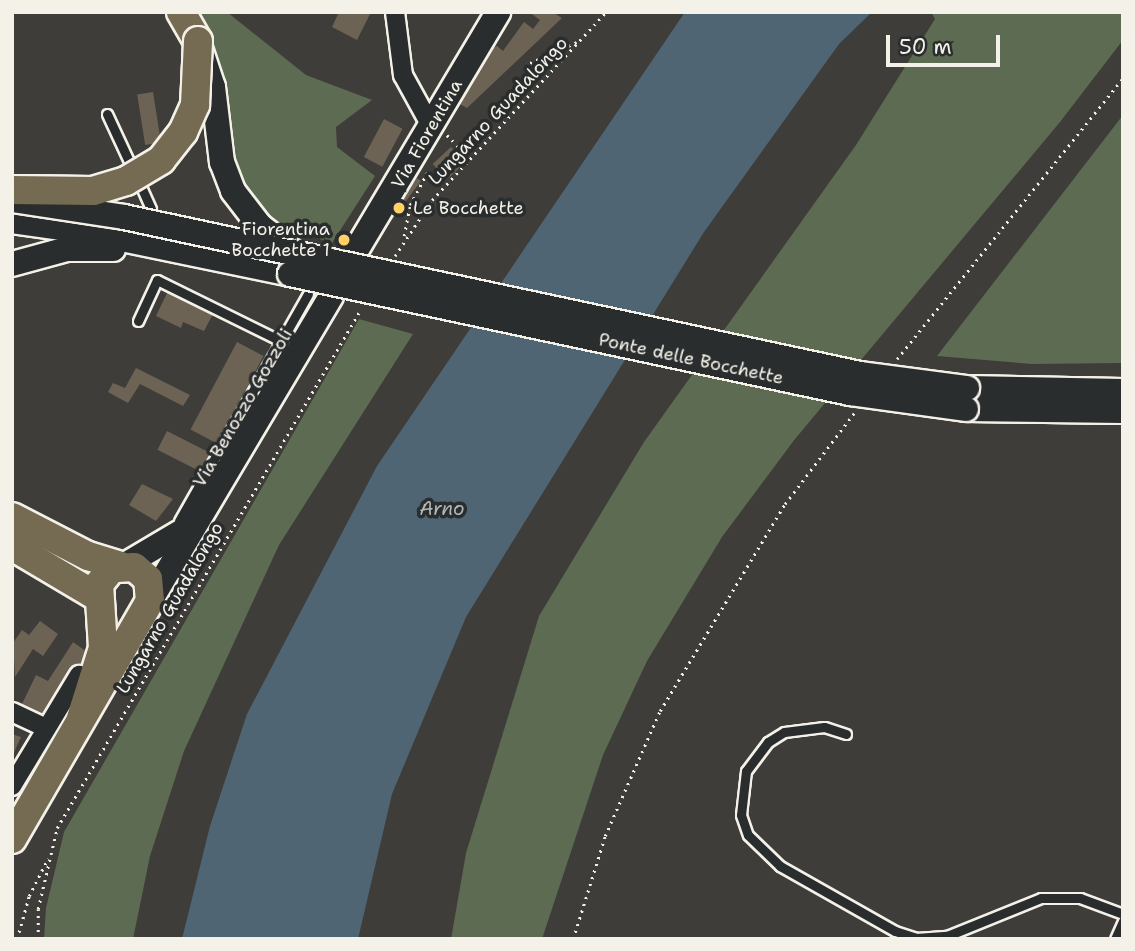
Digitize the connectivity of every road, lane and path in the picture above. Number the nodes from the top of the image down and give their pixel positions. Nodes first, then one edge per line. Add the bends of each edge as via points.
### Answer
1 (181, 12) edge
2 (395, 12) edge
3 (498, 12) edge
4 (606, 12) edge
5 (198, 41) junction
6 (580, 41) junction
7 (530, 63) dead end
8 (1123, 78) edge
9 (107, 114) dead end
10 (436, 135) junction
11 (477, 149) junction
12 (429, 169) dead end
13 (133, 170) dead end
14 (139, 182) dead end
15 (12, 190) edge
16 (12, 200) edge
17 (151, 209) dead end
18 (12, 221) edge
19 (403, 239) junction
20 (188, 253) junction
21 (296, 254) junction
22 (355, 254) dead end
23 (12, 264) edge
24 (389, 265) dead end
25 (420, 292) junction
26 (320, 295) joint
27 (364, 304) dead end
28 (138, 321) dead end
29 (281, 341) junction
30 (891, 367) dead end
31 (1123, 391) edge
32 (966, 399) junction
33 (856, 410) dead end
34 (1123, 411) edge
35 (190, 519) junction
36 (16, 532) edge
37 (123, 565) junction
38 (100, 601) junction
39 (148, 605) junction
40 (79, 676) dead end
41 (12, 712) edge
42 (81, 718) junction
43 (46, 728) junction
44 (846, 734) dead end
45 (12, 786) edge
46 (12, 839) edge
47 (50, 855) junction
48 (1123, 914) edge
49 (1123, 921) edge
50 (17, 939) edge
51 (38, 939) edge
52 (573, 939) edge
53 (1115, 939) edge

1 - 5 main road
2 - 10 street via 402,75
3 - 10 main road, Via Fiorentina
4 - 6 path, Lungarno Guadalongo
5 - 15 main road, bridge via 195,105 161,160 126,181 93,191
5 - 21 main road, bridge via 213,87 222,162 233,191 260,226
6 - 7 path
6 - 11 path, Lungarno Guadalongo
8 - 30 path
9 - 13 lane
10 - 11 path via 446,134 461,149 469,141
10 - 22 main road, Via Fiorentina
11 - 19 path, Lungarno Guadalongo
12 - 19 path via 410,205
14 - 17 lane
16 - 21 main road, bridge via 124,217
18 - 20 main road
19 - 24 path, Lungarno Guadalongo
20 - 23 main road via 81,248 39,254
20 - 25 main road, bridge
21 - 25 main road, bridge
25 - 32 main road, Ponte delle Bocchette, bridge via 860,374
26 - 29 lane, Via Benozzo Gozzoli
26 - 35 main road
27 - 47 path, Lungarno Guadalongo via 102,749 57,828
28 - 29 lane via 157,280
29 - 35 lane, Via Benozzo Gozzoli
31 - 32 main road
32 - 34 main road
33 - 52 path via 785,504 660,711 604,836
35 - 37 main road via 165,545
35 - 39 main road
36 - 37 main road
36 - 38 main road
37 - 38 main road via 103,577
37 - 39 main road via 146,575
38 - 39 main road via 120,619 137,616
38 - 42 main road via 102,658
39 - 42 main road
40 - 43 street
41 - 43 street
42 - 46 main road
43 - 45 street
44 - 48 lane via 824,727 784,732 768,742 746,771 740,792 748,835 780,866 895,931 916,938 947,936 1041,898 1080,898
47 - 50 path via 29,896
47 - 51 path, Lungarno Guadalongo via 38,909
49 - 53 lane

